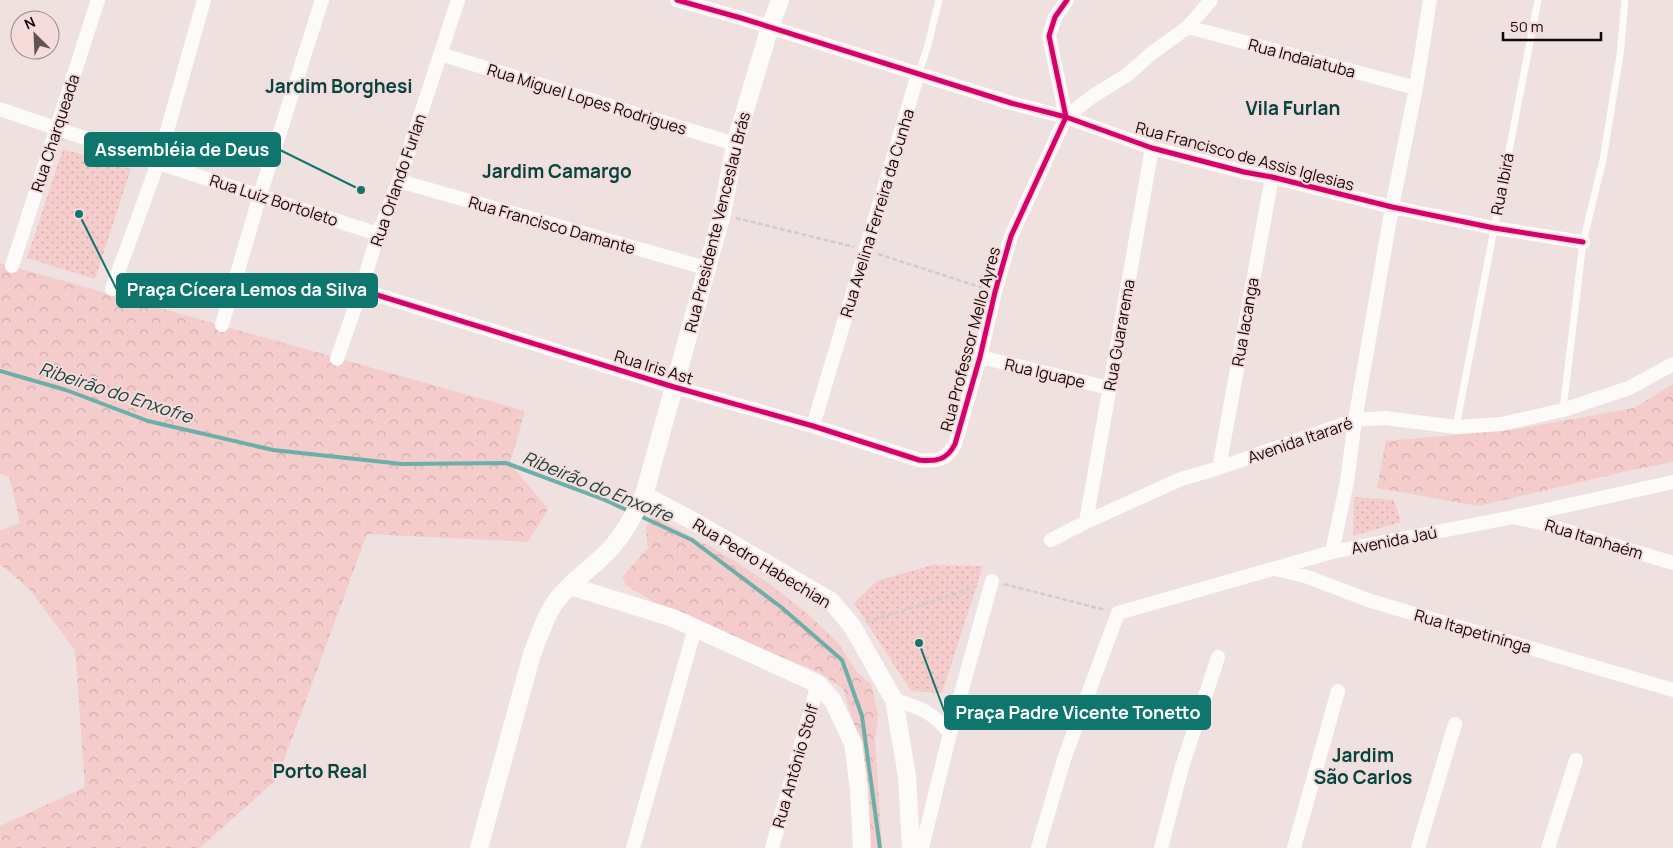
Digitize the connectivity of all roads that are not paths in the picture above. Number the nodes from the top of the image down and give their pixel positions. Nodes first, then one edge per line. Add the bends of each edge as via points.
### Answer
1 (98, 0) edge
2 (204, 0) edge
3 (322, 0) edge
4 (458, 0) edge
5 (677, 0) edge
6 (780, 0) edge
7 (939, 0) edge
8 (1067, 0) edge
9 (1211, 0) edge
10 (1430, 0) edge
11 (1538, 0) edge
12 (1625, 0) edge
13 (770, 27) junction
14 (1188, 27) junction
15 (440, 54) junction
16 (918, 74) junction
17 (1416, 88) junction
18 (0, 110) edge
19 (1066, 117) junction
20 (57, 128) junction
21 (735, 144) junction
22 (1152, 148) junction
23 (158, 163) junction
24 (1272, 177) junction
25 (399, 182) junction
26 (260, 195) junction
27 (1392, 207) junction
28 (1494, 228) junction
29 (378, 234) junction
30 (1583, 242) junction
31 (12, 266) dead end
32 (706, 268) junction
33 (112, 289) dead end
34 (361, 290) junction
35 (222, 325) dead end
36 (980, 357) junction
37 (337, 359) dead end
38 (1673, 364) edge
39 (674, 386) junction
40 (1109, 388) junction
41 (1563, 410) junction
42 (1355, 420) junction
43 (813, 426) junction
44 (1456, 427) junction
45 (941, 459) joint
46 (1219, 468) junction
47 (1673, 482) edge
48 (641, 501) junction
49 (1514, 517) junction
50 (1086, 522) junction
51 (1051, 540) dead end
52 (1332, 552) junction
53 (1673, 563) edge
54 (1274, 569) junction
55 (992, 581) dead end
56 (570, 586) junction
57 (695, 628) junction
58 (1218, 657) dead end
59 (818, 684) junction
60 (1673, 690) edge
61 (1338, 691) dead end
62 (894, 700) junction
63 (1455, 724) dead end
64 (950, 733) junction
65 (1576, 760) dead end
66 (479, 848) edge
67 (633, 848) edge
68 (772, 848) edge
69 (862, 848) edge
70 (911, 848) edge
71 (922, 848) edge
72 (1038, 848) edge
73 (1161, 848) edge
74 (1294, 848) edge
75 (1418, 848) edge
76 (1548, 848) edge

1 - 20 street, Rua Charqueada
2 - 23 street
3 - 26 street
4 - 15 street, Rua Orlando Furlan
5 - 13 street, Rua Francisco de Assis Iglesias
6 - 13 street, Rua Presidente Venceslau Brás
7 - 16 lane, Rua Avelina Ferreira da Cunha
8 - 19 street via 1054,17 1048,36
9 - 14 street
10 - 17 street
11 - 28 lane, Rua Ibirá
12 - 30 lane via 1620,55 1603,160
13 - 16 street, Rua Francisco de Assis Iglesias
13 - 21 street, Rua Presidente Venceslau Brás
14 - 17 street, Rua Indaiatuba
14 - 19 street
15 - 21 street, Rua Miguel Lopes Rodrigues
15 - 25 street, Rua Orlando Furlan
16 - 19 street, Rua Francisco de Assis Iglesias
16 - 43 street, Rua Avelina Ferreira da Cunha
17 - 27 street
18 - 20 street, Rua Luiz Bortoleto
19 - 22 street, Rua Francisco de Assis Iglesias
19 - 36 street, Rua Professor Mello Ayres via 1011,236
20 - 23 street, Rua Luiz Bortoleto
20 - 31 street, Rua Charqueada
21 - 32 street, Rua Presidente Venceslau Brás via 722,214
22 - 24 street, Rua Francisco de Assis Iglesias
22 - 40 street, Rua Guararema
23 - 26 street, Rua Luiz Bortoleto
23 - 33 street
24 - 27 street, Rua Francisco de Assis Iglesias
24 - 46 street, Rua Iacanga
25 - 29 street, Rua Orlando Furlan
25 - 32 street, Rua Francisco Damante
26 - 29 street, Rua Luiz Bortoleto
26 - 35 street
27 - 28 street, Rua Francisco de Assis Iglesias
27 - 42 street
28 - 30 street, Rua Francisco de Assis Iglesias
28 - 44 lane, Rua Ibirá
29 - 34 street, Rua Orlando Furlan
30 - 41 lane
32 - 39 street, Rua Presidente Venceslau Brás
34 - 37 street, Rua Orlando Furlan
34 - 39 street, Rua Iris Ast
36 - 40 street, Rua Iguape
36 - 45 street, Rua Professor Mello Ayres via 955,444
38 - 41 street, Avenida Itararé via 1629,388
39 - 43 street, Rua Iris Ast
39 - 48 street, Rua Presidente Venceslau Brás
40 - 50 street, Rua Guararema
41 - 44 street, Avenida Itararé via 1500,424
42 - 44 street, Avenida Itararé via 1385,418
42 - 46 street, Avenida Itararé
42 - 52 street via 1347,482
43 - 45 street, Rua Iris Ast via 920,460
46 - 50 street, Avenida Itararé via 1181,479
47 - 49 street, Avenida Jaú
48 - 56 street, Rua Presidente Venceslau Brás via 612,547
48 - 62 street, Rua Pedro Habechian via 710,531 831,601 863,642
49 - 52 street, Avenida Jaú
49 - 53 street, Rua Itanhaém
50 - 51 street, Avenida Itararé
52 - 54 street, Avenida Jaú
54 - 60 street, Rua Itapetininga via 1305,576 1380,604
54 - 72 street, Avenida Jaú via 1118,613 1064,760
55 - 64 street
56 - 57 street
56 - 66 street, Rua Presidente Venceslau Brás via 554,604 532,654
57 - 59 street
57 - 67 street
58 - 73 street via 1182,767
59 - 68 street, Rua Antônio Stolf
59 - 69 street via 833,701 853,743
61 - 74 street
62 - 64 street via 928,711
62 - 70 street, Rua Pedro Habechian via 907,776
63 - 75 street
64 - 71 street
65 - 76 street

